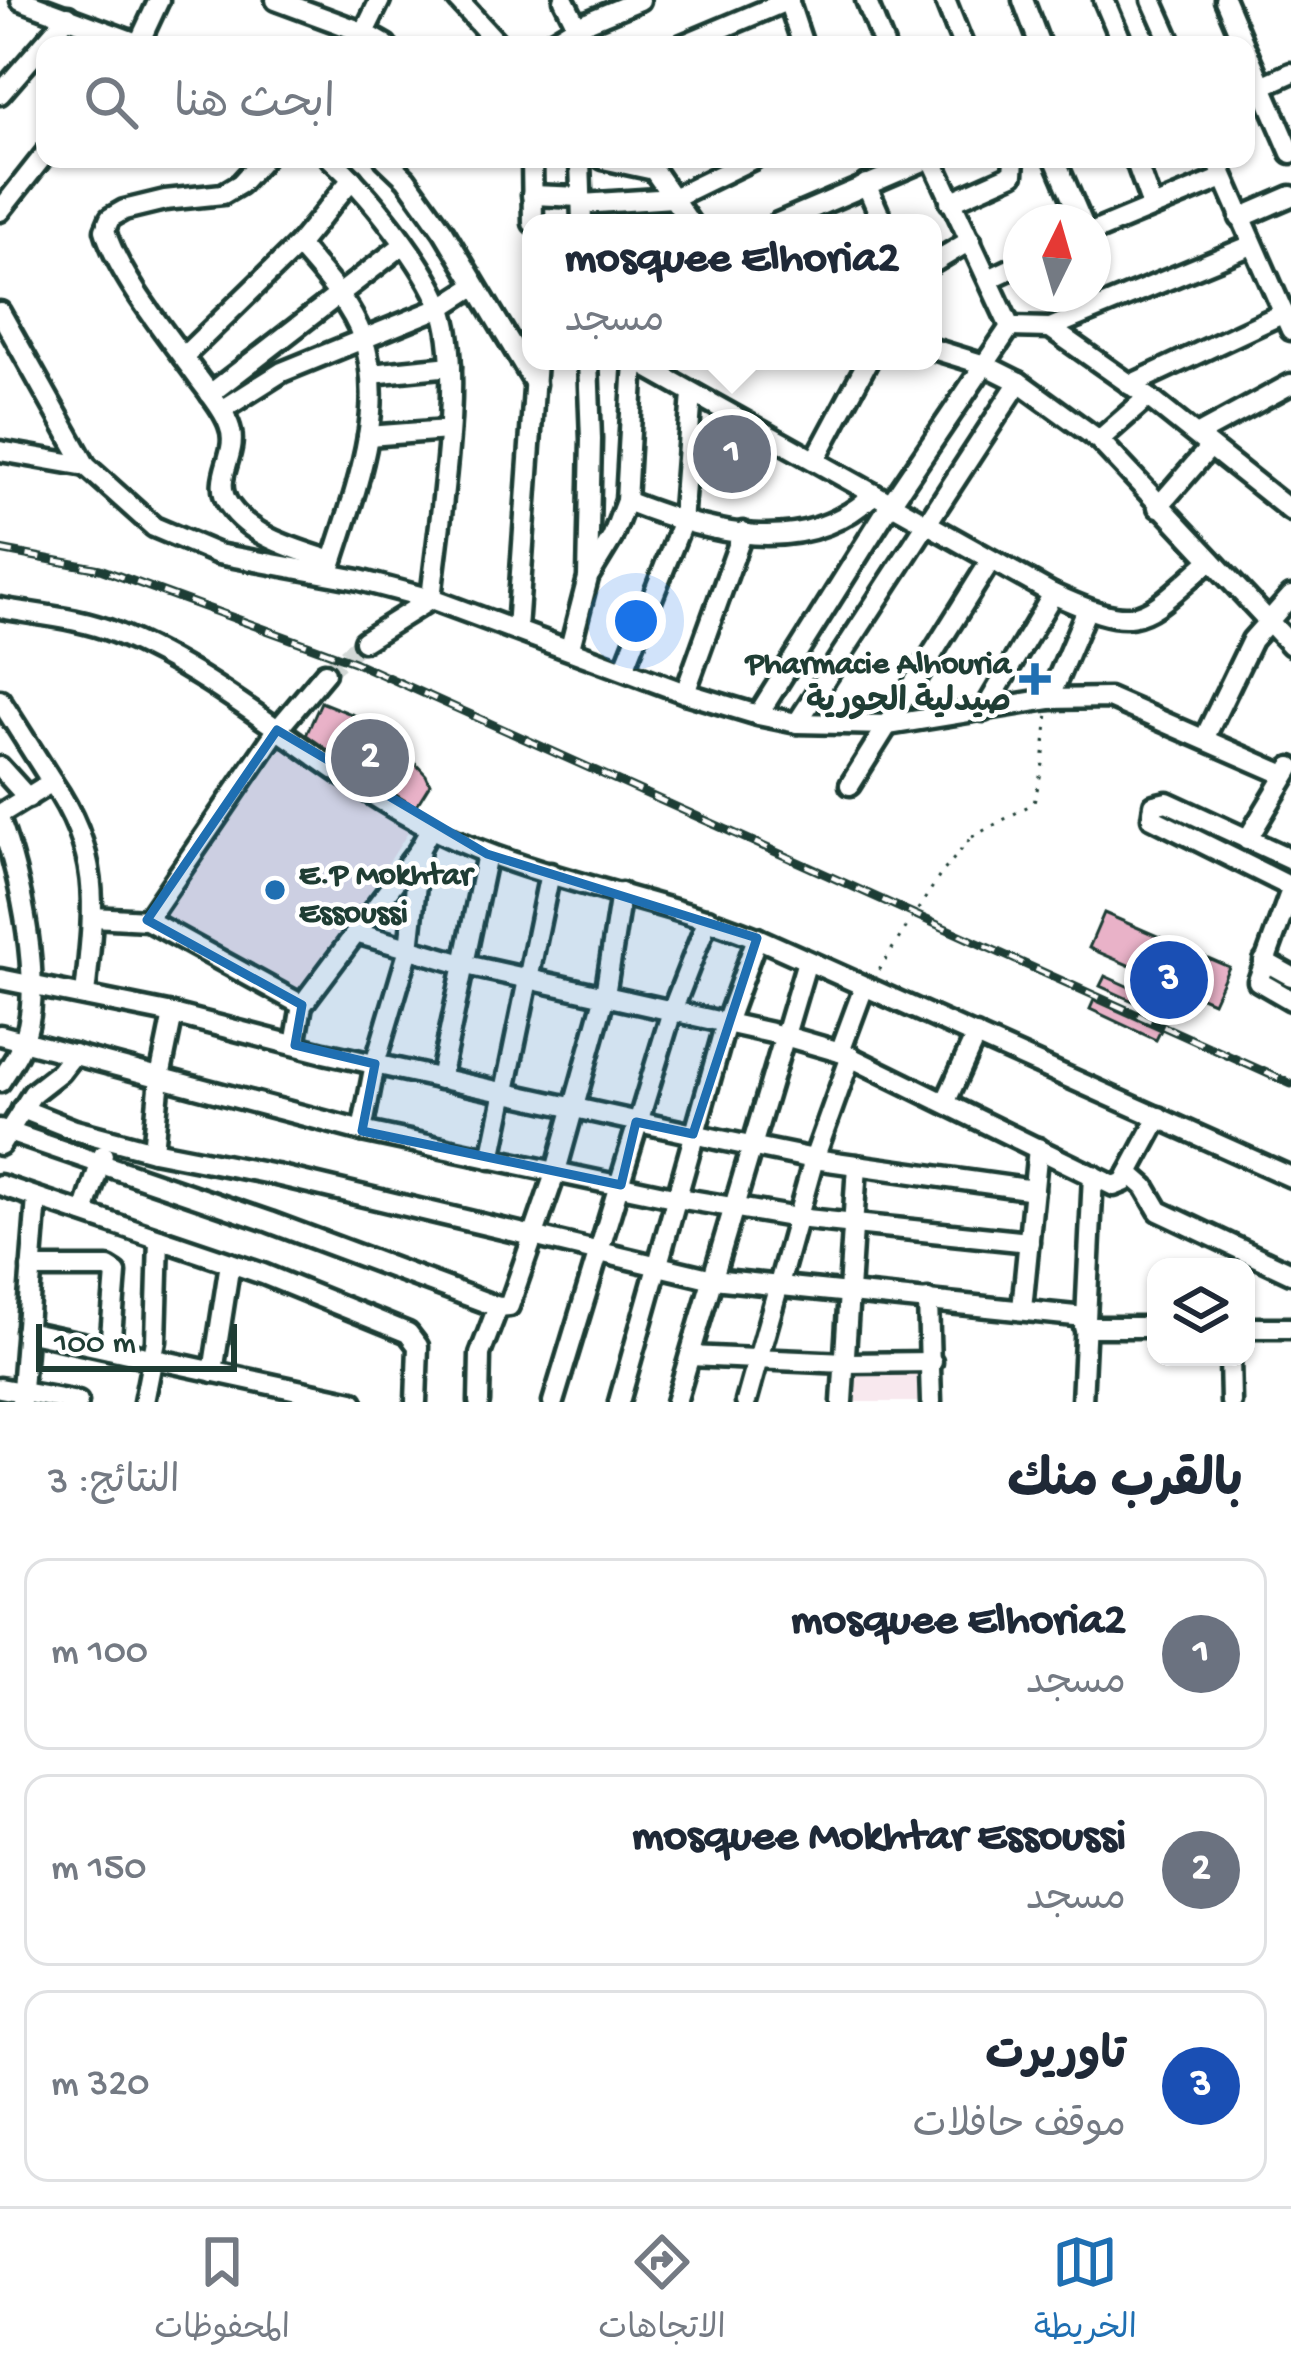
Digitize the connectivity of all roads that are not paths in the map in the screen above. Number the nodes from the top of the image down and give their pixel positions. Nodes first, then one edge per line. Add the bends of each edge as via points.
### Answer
1 (21, 0) edge
2 (159, 0) edge
3 (276, 0) edge
4 (380, 0) edge
5 (458, 0) edge
6 (564, 0) edge
7 (640, 0) edge
8 (789, 0) edge
9 (866, 0) edge
10 (945, 0) edge
11 (1023, 0) edge
12 (1104, 0) edge
13 (1152, 0) edge
14 (1225, 0) edge
15 (68, 16) junction
16 (577, 26) junction
17 (51, 36) edge
18 (118, 36) edge
19 (144, 36) edge
20 (355, 36) edge
21 (363, 36) edge
22 (491, 36) edge
23 (561, 36) edge
24 (703, 36) edge
25 (800, 36) edge
26 (880, 36) edge
27 (959, 36) edge
28 (1037, 36) edge
29 (1119, 36) edge
30 (1168, 36) edge
31 (1240, 36) edge
32 (36, 53) edge
33 (1291, 73) edge
34 (1255, 89) edge
35 (1255, 91) edge
36 (0, 94) edge
37 (1291, 153) edge
38 (36, 165) edge
39 (254, 168) edge
40 (341, 168) edge
41 (395, 168) edge
42 (532, 168) edge
43 (580, 168) edge
44 (653, 168) edge
45 (735, 168) edge
46 (907, 168) edge
47 (934, 168) edge
48 (1013, 168) edge
49 (1059, 168) edge
50 (1138, 168) edge
51 (1220, 168) edge
52 (352, 178) junction
53 (866, 184) junction
54 (532, 195) junction
55 (1291, 196) edge
56 (673, 198) junction
57 (950, 202) junction
58 (1074, 204) edge
59 (1153, 206) junction
60 (582, 208) edge
61 (0, 211) edge
62 (533, 214) edge
63 (684, 214) edge
64 (819, 214) edge
65 (879, 214) edge
66 (1240, 218) junction
67 (1111, 224) edge
68 (971, 240) junction
69 (1252, 244) junction
70 (298, 245) junction
71 (403, 245) junction
72 (942, 257) edge
73 (1003, 272) edge
74 (989, 279) junction
75 (473, 287) junction
76 (339, 295) junction
77 (442, 307) junction
78 (0, 312) edge
79 (1287, 321) edge
80 (1010, 327) junction
81 (1050, 328) junction
82 (363, 338) junction
83 (942, 352) edge
84 (183, 357) junction
85 (522, 364) edge
86 (986, 365) junction
87 (451, 366) junction
88 (526, 370) edge
89 (536, 370) edge
90 (588, 370) edge
91 (634, 370) edge
92 (651, 370) edge
93 (863, 370) edge
94 (371, 374) junction
95 (1019, 382) junction
96 (535, 384) junction
97 (1291, 384) edge
98 (1130, 385) junction
99 (692, 394) junction
100 (1148, 397) junction
101 (216, 402) junction
102 (448, 430) junction
103 (368, 436) junction
104 (1099, 440) junction
105 (1203, 441) junction
106 (0, 452) edge
107 (814, 460) junction
108 (86, 466) junction
109 (882, 499) junction
110 (626, 501) junction
111 (1158, 507) junction
112 (1291, 511) edge
113 (682, 523) junction
114 (926, 524) junction
115 (743, 532) junction
116 (991, 560) junction
117 (1211, 560) junction
118 (330, 568) junction
119 (588, 578) junction
120 (1053, 594) junction
121 (1291, 596) edge
122 (431, 599) junction
123 (0, 608) edge
124 (1087, 610) junction
125 (1269, 618) junction
126 (518, 628) junction
127 (364, 641) tunnel mouth
128 (1291, 645) edge
129 (570, 648) junction
130 (624, 670) junction
131 (1062, 672) junction
132 (325, 673) tunnel mouth
133 (685, 693) junction
134 (1109, 698) junction
135 (1049, 699) junction
136 (3, 712) edge
137 (984, 712) junction
138 (758, 715) junction
139 (797, 723) junction
140 (888, 725) junction
141 (277, 730) junction
142 (1205, 737) junction
143 (0, 767) edge
144 (1288, 771) edge
145 (52, 782) junction
146 (850, 785) dead end
147 (28, 798) junction
148 (0, 818) edge
149 (431, 828) junction
150 (1247, 840) junction
151 (420, 848) junction
152 (487, 854) junction
153 (1291, 859) edge
154 (550, 873) junction
155 (9, 888) edge
156 (1291, 888) edge
157 (621, 893) junction
158 (93, 917) junction
159 (708, 919) junction
160 (147, 920) junction
161 (356, 933) junction
162 (758, 938) junction
163 (409, 949) junction
164 (807, 961) junction
165 (1264, 962) junction
166 (466, 965) junction
167 (1291, 976) edge
168 (529, 978) junction
169 (0, 979) edge
170 (868, 983) junction
171 (33, 984) junction
172 (86, 995) junction
173 (605, 995) junction
174 (1291, 1000) edge
175 (302, 1005) junction
176 (672, 1011) junction
177 (173, 1013) junction
178 (726, 1023) junction
179 (0, 1035) edge
180 (976, 1035) junction
181 (785, 1036) junction
182 (24, 1041) junction
183 (295, 1045) junction
184 (74, 1054) junction
185 (846, 1054) junction
186 (375, 1064) junction
187 (160, 1077) junction
188 (440, 1079) junction
189 (0, 1081) edge
190 (506, 1094) junction
191 (946, 1101) junction
192 (572, 1106) junction
193 (22, 1109) junction
194 (1159, 1117) junction
195 (636, 1122) junction
196 (362, 1131) junction
197 (693, 1134) junction
198 (3, 1135) edge
199 (108, 1139) junction
200 (752, 1146) junction
201 (1038, 1148) junction
202 (153, 1151) junction
203 (491, 1159) junction
204 (814, 1159) junction
205 (100, 1163) junction
206 (857, 1165) junction
207 (556, 1171) junction
208 (1129, 1173) junction
209 (1093, 1174) junction
210 (1291, 1178) edge
211 (0, 1185) edge
212 (621, 1185) junction
213 (1034, 1190) junction
214 (37, 1198) junction
215 (678, 1198) junction
216 (732, 1207) junction
217 (84, 1213) junction
218 (797, 1218) junction
219 (852, 1224) junction
220 (532, 1237) junction
221 (159, 1239) junction
222 (1029, 1241) junction
223 (1230, 1246) junction
224 (602, 1250) junction
225 (1230, 1258) edge
226 (230, 1263) junction
227 (658, 1265) junction
228 (31, 1268) junction
229 (1291, 1273) edge
230 (713, 1279) junction
231 (779, 1287) junction
232 (849, 1294) junction
233 (928, 1300) junction
234 (498, 1306) junction
235 (1022, 1309) junction
236 (1084, 1322) junction
237 (1147, 1326) edge
238 (1255, 1328) edge
239 (1291, 1328) edge
240 (26, 1331) junction
241 (110, 1349) junction
242 (690, 1356) junction
243 (154, 1359) junction
244 (758, 1360) junction
245 (932, 1362) junction
246 (846, 1363) junction
247 (1230, 1366) edge
248 (212, 1372) junction
249 (0, 1388) edge
250 (21, 1397) edge
251 (294, 1397) edge
252 (78, 1402) edge
253 (144, 1402) edge
254 (353, 1402) edge
255 (416, 1402) edge
256 (478, 1402) edge
257 (553, 1402) edge
258 (619, 1402) edge
259 (676, 1402) edge
260 (746, 1402) edge
261 (842, 1402) edge
262 (931, 1402) edge
263 (1082, 1402) edge
264 (1231, 1402) edge

1 - 15 street
2 - 19 street
3 - 20 street
4 - 21 street
5 - 22 street
6 - 16 street
7 - 16 street
8 - 24 street
8 - 25 street
9 - 26 street
10 - 27 street
11 - 28 street
12 - 29 street
13 - 30 street
14 - 31 street
15 - 17 street
15 - 18 street
16 - 23 street
32 - 36 street
33 - 34 street
35 - 37 street
38 - 61 street
39 - 84 street via 231,191 145,203 106,224 112,247
40 - 52 street
41 - 75 street
42 - 54 street
43 - 60 street
44 - 56 street
45 - 56 street
46 - 53 street
47 - 57 street
48 - 57 street
49 - 58 street
50 - 59 street
51 - 59 street
51 - 66 street
52 - 70 street
52 - 71 street
53 - 64 street
53 - 65 street
54 - 60 street
54 - 62 street
55 - 66 street
56 - 60 street
56 - 63 street
57 - 68 street
59 - 67 street
66 - 69 street
68 - 72 street
68 - 74 street
69 - 79 street
69 - 81 street
70 - 76 street
70 - 84 street
71 - 76 street
71 - 77 street
73 - 74 street
74 - 80 street
75 - 77 street
75 - 85 street
76 - 82 street
76 - 101 street
77 - 82 street
77 - 87 street
78 - 108 street
79 - 98 street
80 - 81 street
80 - 86 street
81 - 98 street
82 - 94 street
82 - 101 street
83 - 86 street
84 - 101 street
86 - 95 street
86 - 109 street
87 - 94 street
87 - 102 street
88 - 96 street
89 - 96 street
90 - 119 street
91 - 110 street
92 - 99 street
93 - 107 street
94 - 103 street
95 - 104 street
95 - 114 street
96 - 126 street
97 - 105 street
98 - 100 street
99 - 107 street
99 - 113 street
100 - 104 street
100 - 105 street
101 - 118 street via 233,441 221,478 225,500 259,532
102 - 103 street
102 - 122 street
103 - 118 street
104 - 111 street
105 - 111 street
105 - 112 street
106 - 108 street
107 - 109 street
108 - 118 street via 170,536 244,561
109 - 114 street
109 - 115 street via 820,529
109 - 138 street
110 - 113 street
110 - 119 street
111 - 117 street
113 - 115 street
113 - 130 street
114 - 116 street
114 - 139 street
115 - 133 street
116 - 120 street
116 - 140 street
117 - 124 street via 1144,616
117 - 125 street
118 - 122 street
119 - 129 street
120 - 124 street
120 - 137 street
121 - 125 street
122 - 126 street
122 - 127 street
123 - 141 street via 114,632 199,676
124 - 131 street
125 - 128 street
125 - 142 street
126 - 129 street
129 - 130 street
130 - 133 street
131 - 134 street
131 - 135 street
132 - 141 street
133 - 138 street
134 - 135 street
134 - 142 street
135 - 137 street
136 - 145 street
137 - 140 street
138 - 139 street
139 - 140 street
140 - 146 street
141 - 149 street
141 - 160 street
142 - 144 street
143 - 147 street
144 - 150 street
145 - 147 street
145 - 158 street via 86,845
147 - 148 street
148 - 155 street
149 - 151 street
149 - 152 street
150 - 153 street
150 - 156 street via 1167,802 1154,805 1151,818
151 - 161 street
151 - 163 street
152 - 154 street
152 - 166 street
154 - 157 street
154 - 168 street
155 - 171 street
156 - 165 street
157 - 159 street
157 - 173 street
158 - 160 street
158 - 172 street
159 - 162 street
159 - 176 street
160 - 175 street
161 - 163 street
161 - 175 street
162 - 164 street
162 - 178 street
163 - 166 street
163 - 186 street
164 - 170 street
164 - 181 street
165 - 167 street
165 - 174 street via 1258,981
166 - 168 street
166 - 188 street
168 - 173 street
168 - 190 street
169 - 171 street
170 - 180 street
170 - 185 street
171 - 172 street
171 - 182 street
172 - 177 street
173 - 176 street
173 - 192 street
175 - 183 street
176 - 178 street
176 - 195 street
177 - 183 street
177 - 187 street
178 - 181 street
178 - 197 street
179 - 182 street
180 - 191 street
180 - 194 street
181 - 185 street
181 - 200 street
182 - 184 street
182 - 189 street
183 - 186 street
184 - 187 street
184 - 193 street
185 - 191 street
185 - 204 street
186 - 188 street
186 - 196 street
187 - 196 street
187 - 202 street
188 - 190 street
190 - 192 street
190 - 203 street
191 - 201 street
192 - 195 street
192 - 207 street
193 - 198 street
193 - 199 street
194 - 208 street
194 - 210 street
195 - 197 street
195 - 212 street
196 - 203 street
197 - 200 street
197 - 215 street
198 - 205 street
199 - 202 street
199 - 205 street
200 - 204 street
200 - 216 street
201 - 209 street
201 - 213 street
202 - 220 street
203 - 207 street
204 - 206 street
204 - 218 street
205 - 217 street
205 - 234 street
206 - 213 street
206 - 219 street
207 - 212 street
207 - 220 street
208 - 209 street via 1119,1186
208 - 223 street via 1159,1211
209 - 236 street
211 - 214 street
212 - 215 street
212 - 224 street
213 - 222 street
214 - 217 street
214 - 228 street
215 - 216 street
215 - 227 street
216 - 218 street
216 - 230 street
217 - 221 street
218 - 219 street
218 - 231 street
219 - 222 street
219 - 232 street
220 - 224 street
220 - 234 street via 516,1296
221 - 226 street
221 - 243 street
222 - 235 street
223 - 225 street
223 - 229 street
224 - 227 street
224 - 257 street
226 - 248 street
226 - 255 street via 408,1333 418,1346
227 - 230 street
227 - 258 street
228 - 240 street
228 - 241 street via 116,1273
230 - 231 street
230 - 242 street
231 - 232 street
231 - 244 street
232 - 233 street
232 - 246 street
233 - 235 street
233 - 245 street
234 - 256 street via 479,1354
235 - 236 street
236 - 237 street
236 - 263 street
238 - 239 street
240 - 241 street
240 - 250 street
241 - 243 street
242 - 244 street
242 - 259 street
243 - 248 street
243 - 253 street
244 - 246 street
244 - 260 street
245 - 246 street
245 - 262 street
246 - 261 street
247 - 264 street
248 - 251 street
249 - 250 street
250 - 252 street
251 - 254 street

